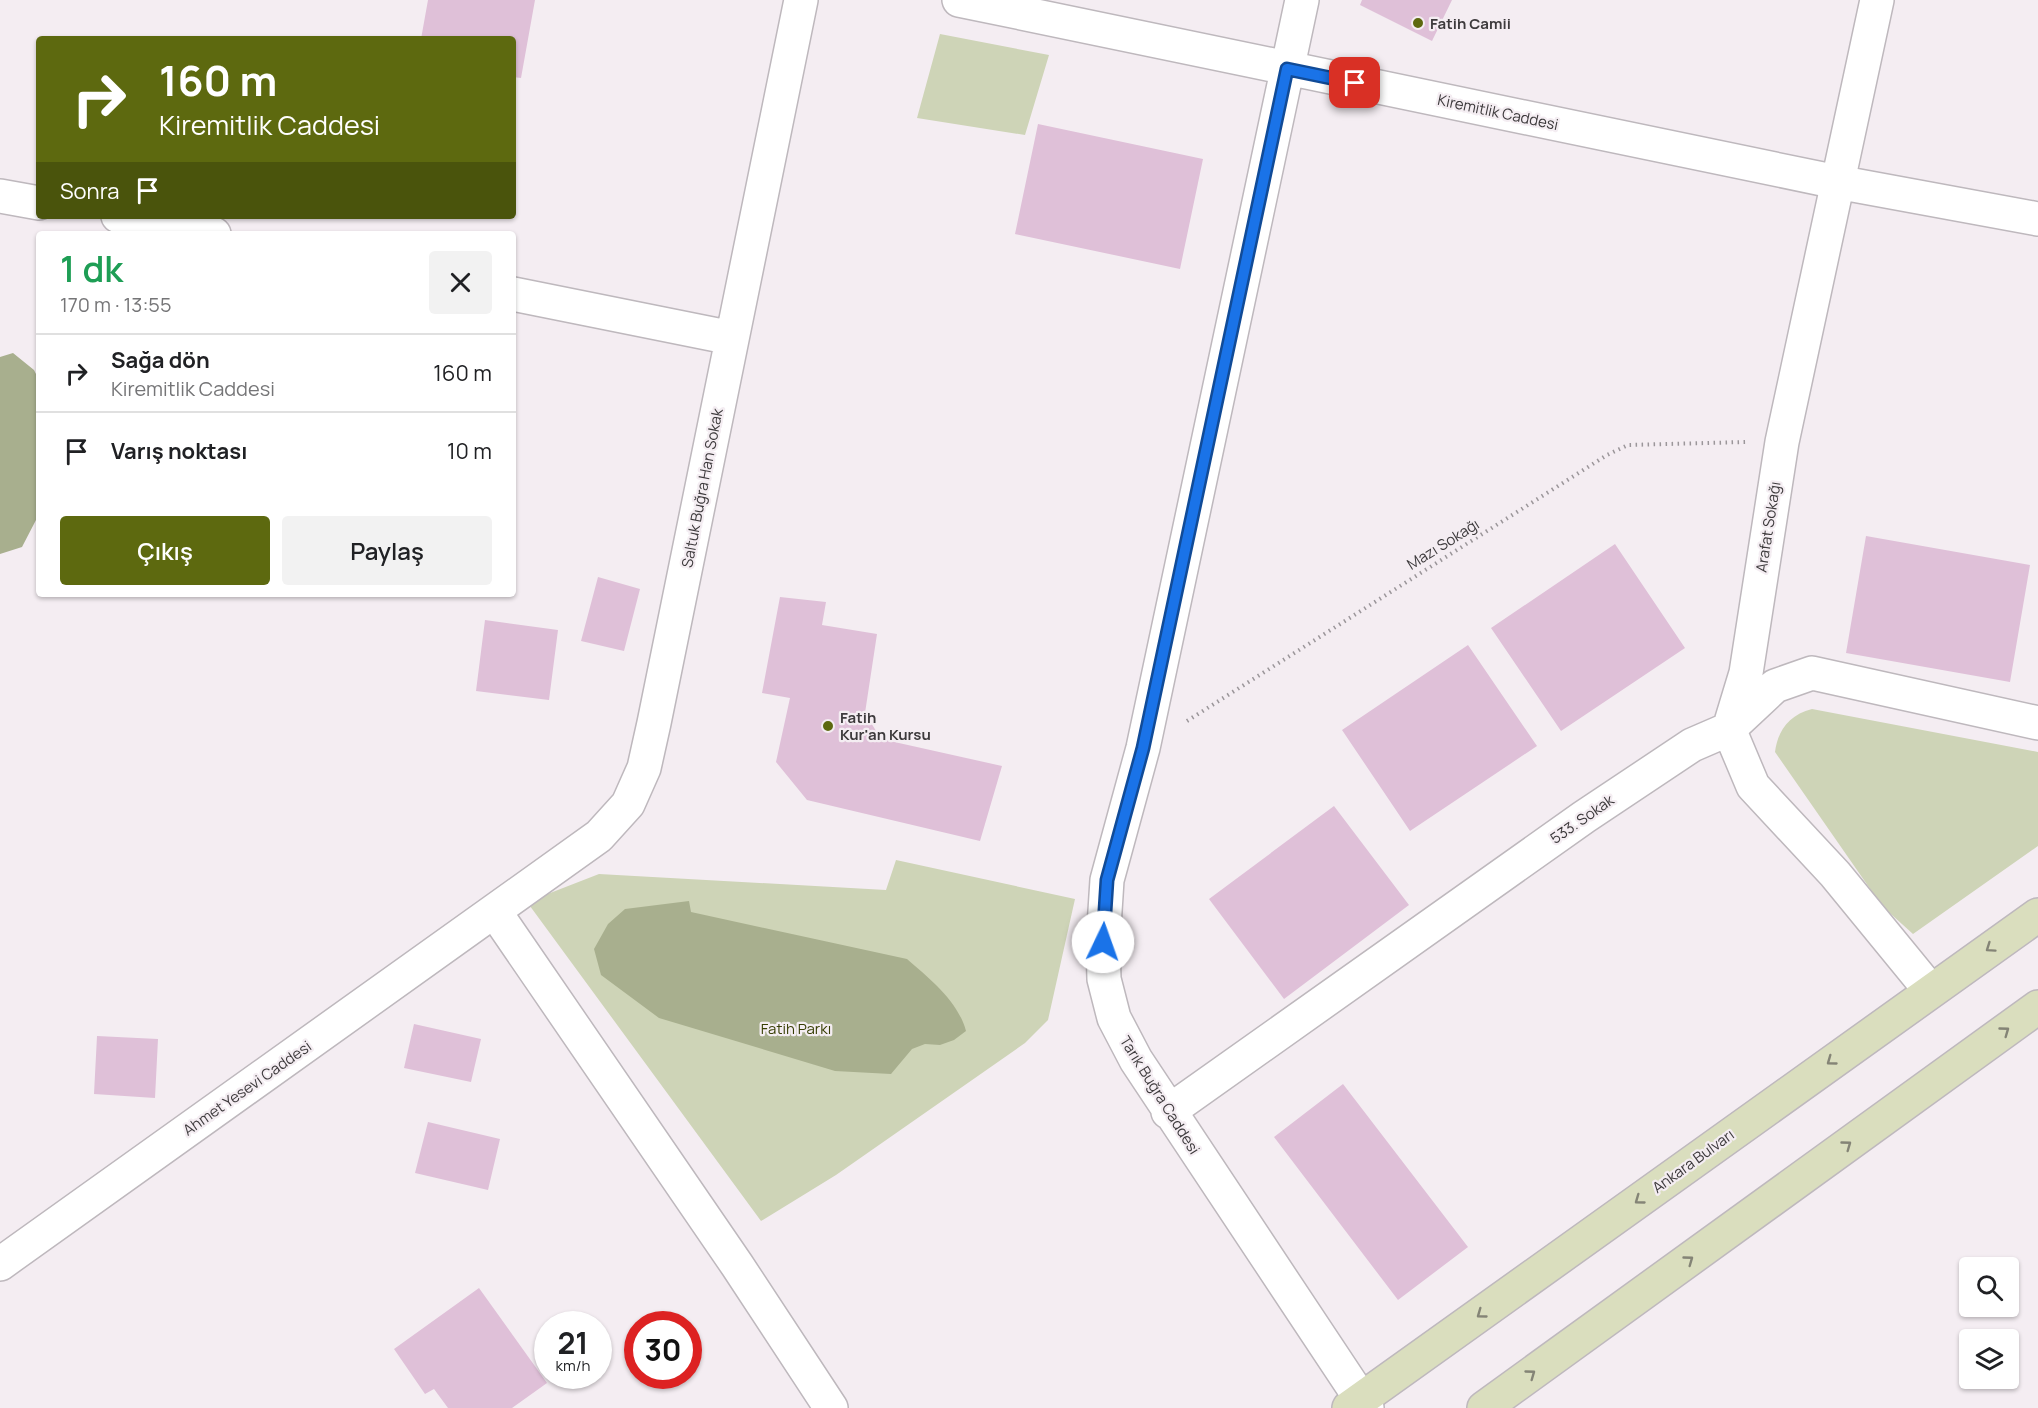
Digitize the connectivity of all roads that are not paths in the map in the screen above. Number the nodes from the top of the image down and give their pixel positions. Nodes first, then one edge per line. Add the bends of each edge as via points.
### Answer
1 (801, 0) edge
2 (959, 0) edge
3 (1302, 0) edge
4 (1877, 0) edge
5 (1287, 69) junction
6 (1837, 182) junction
7 (0, 196) edge
8 (36, 202) edge
9 (134, 219) edge
10 (2038, 219) edge
11 (198, 231) edge
12 (516, 295) edge
13 (732, 338) junction
14 (2038, 723) edge
15 (1729, 729) junction
16 (495, 912) junction
17 (2038, 915) edge
18 (1930, 990) junction
19 (2038, 1007) edge
20 (1168, 1112) junction
21 (0, 1264) edge
22 (1359, 1405) edge
23 (831, 1408) edge
24 (1484, 1408) edge

1 - 13 street, Saltuk Buğra Han Sokak
2 - 5 street, Kiremitlik Caddesi
3 - 5 street, Tarık Buğra Caddesi
4 - 6 street, Arafat Sokağı
5 - 6 street, Kiremitlik Caddesi
5 - 20 street, Tarık Buğra Caddesi via 1143,748 1107,880 1104,979 1114,1018
6 - 10 street, Kiremitlik Caddesi
6 - 15 street, Arafat Sokağı via 1782,442 1746,673
7 - 8 street
9 - 11 street
12 - 13 street
13 - 16 street, Saltuk Buğra Han Sokak via 644,768 628,804 599,836
14 - 15 street, 533. Sokak via 1812,673 1775,686
15 - 18 street via 1753,786 1835,874
15 - 20 street, 533. Sokak via 1692,745 1594,810
16 - 21 street, Ahmet Yesevi Caddesi
16 - 23 street
17 -> 18 main road, Ankara Bulvarı
18 -> 22 main road, Ankara Bulvarı
24 -> 19 main road
20 - 22 street, Tarık Buğra Caddesi

